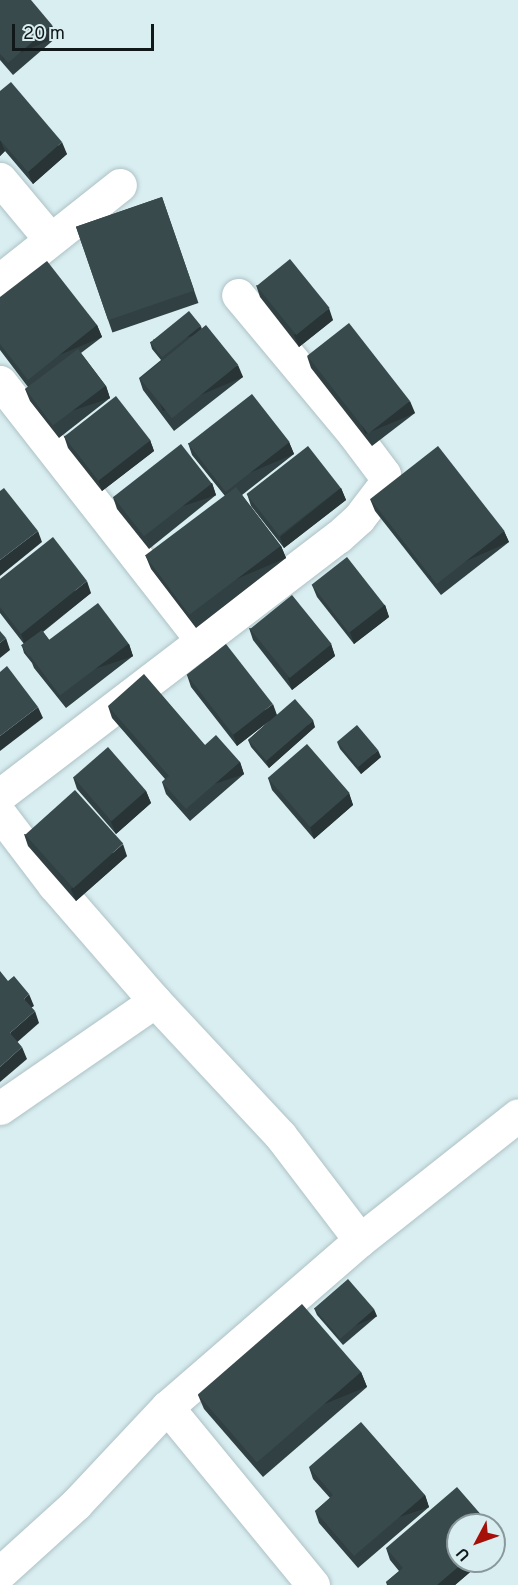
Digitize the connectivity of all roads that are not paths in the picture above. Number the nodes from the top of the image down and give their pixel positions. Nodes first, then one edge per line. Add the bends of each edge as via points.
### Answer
1 (0, 179) edge
2 (120, 185) dead end
3 (50, 239) junction
4 (0, 280) edge
5 (238, 295) dead end
6 (0, 382) edge
7 (203, 642) junction
8 (0, 795) edge
9 (0, 814) edge
10 (155, 1001) junction
11 (0, 1108) edge
12 (518, 1116) edge
13 (360, 1240) junction
14 (167, 1407) junction
15 (0, 1573) edge
16 (313, 1585) edge

1 - 3 street
2 - 3 street
3 - 4 street
5 - 7 street via 354,434 384,474 385,484 359,518 338,537
6 - 7 street
7 - 8 street
9 - 10 street via 54,885
10 - 11 street
10 - 13 street via 280,1135
12 - 13 street
13 - 14 street
14 - 15 street via 76,1504
14 - 16 street

